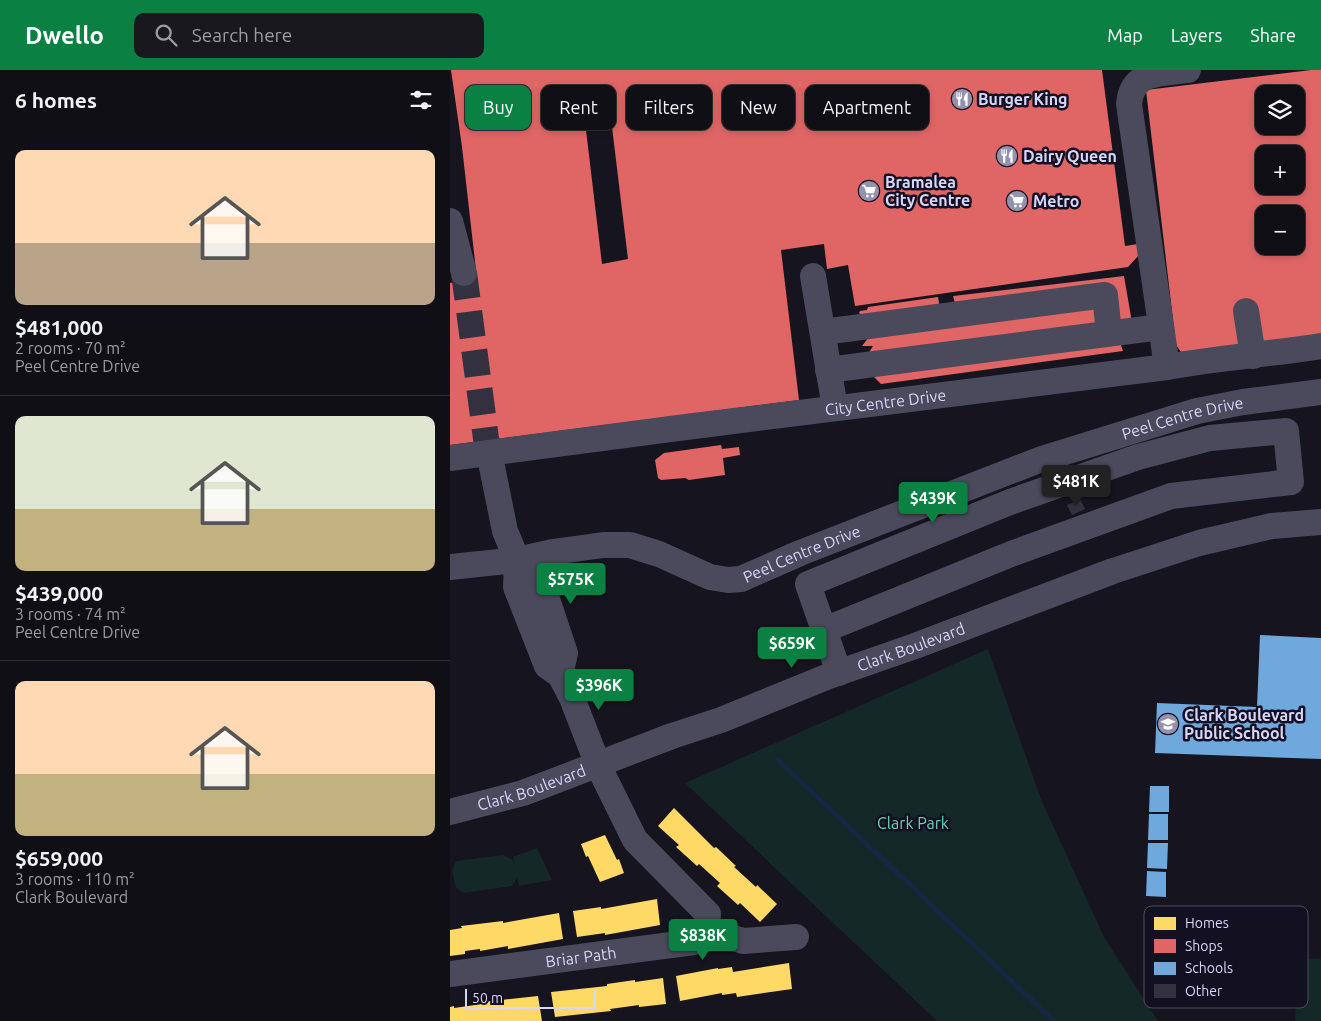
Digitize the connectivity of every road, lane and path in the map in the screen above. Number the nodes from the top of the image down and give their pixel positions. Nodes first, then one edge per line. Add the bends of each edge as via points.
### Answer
1 (1188, 70) edge
2 (450, 221) edge
3 (464, 273) tunnel mouth
4 (813, 276) dead end
5 (1246, 310) dead end
6 (1161, 327) junction
7 (823, 332) junction
8 (1109, 333) junction
9 (1321, 346) edge
10 (1253, 356) junction
11 (1167, 367) junction
12 (828, 370) junction
13 (1309, 394) edge
14 (835, 408) junction
15 (1210, 438) junction
16 (450, 458) edge
17 (492, 467) tunnel mouth
18 (1321, 522) edge
19 (517, 560) junction
20 (450, 567) edge
21 (824, 630) junction
22 (839, 673) junction
23 (598, 765) junction
24 (450, 812) edge
25 (707, 930) junction
26 (796, 936) dead end
27 (450, 974) edge

1 - 6 street via 1150,75 1134,85 1130,94
2 - 3 street
4 - 7 street
5 - 10 street
6 - 8 street
6 - 11 street
7 - 8 street via 1105,295
7 - 12 street
8 - 12 street
9 - 10 street, City Centre Drive
10 - 11 street, City Centre Drive
11 - 14 street, City Centre Drive
12 - 14 street
13 - 15 street
13 - 19 street, Peel Centre Drive via 1197,411 1039,460 800,552 741,579 710,577 630,545 603,545
14 - 16 street, City Centre Drive
15 - 21 street via 1138,457 1010,502 808,584
15 - 21 street via 1286,431 1291,482 1170,496 1010,554
17 - 19 street via 505,531
18 - 22 street, Clark Boulevard via 1272,526 1199,543 1113,571
19 - 20 street, Peel Centre Drive
19 - 23 street via 516,587 547,666 560,675 572,698
21 - 22 street
22 - 23 street, Clark Boulevard
23 - 24 street, Clark Boulevard via 523,793
23 - 25 street via 635,840 708,914
25 - 26 street via 743,941
25 - 27 street, Briar Path via 694,942

